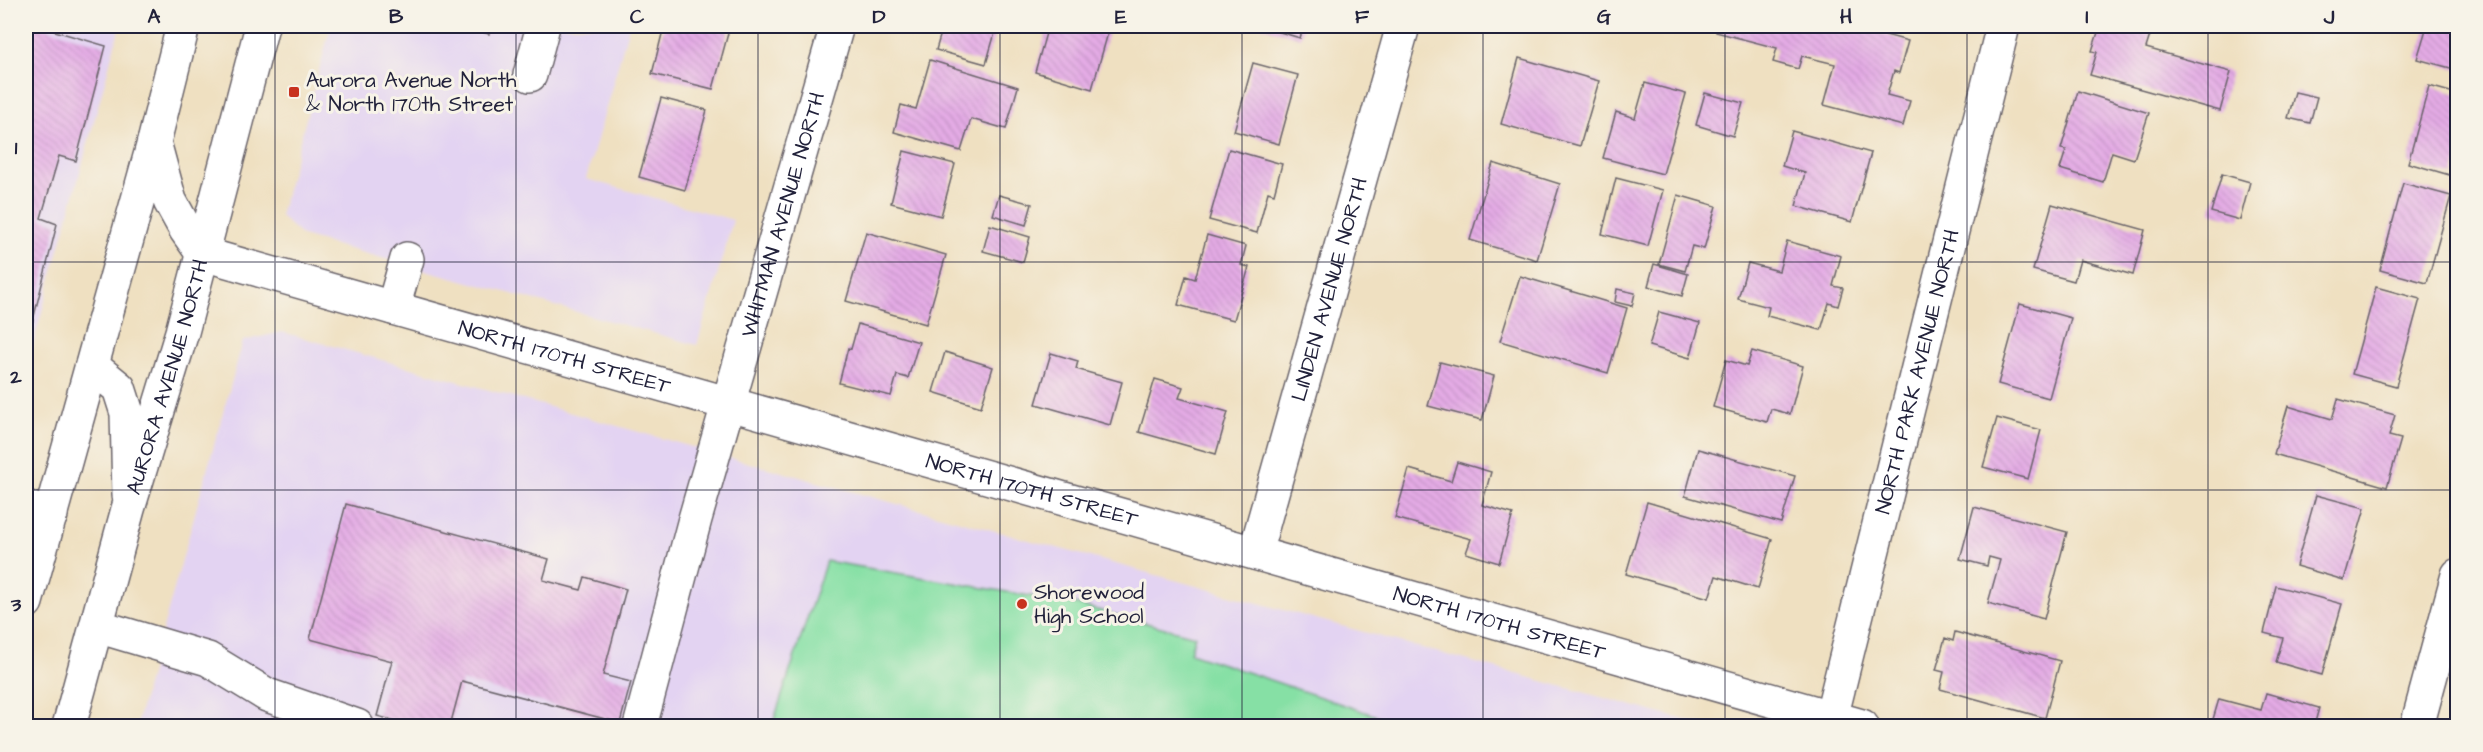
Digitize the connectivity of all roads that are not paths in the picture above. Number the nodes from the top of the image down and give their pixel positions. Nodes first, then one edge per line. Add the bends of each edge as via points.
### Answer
1 (262, 26) edge
2 (543, 26) edge
3 (837, 26) edge
4 (1403, 26) edge
5 (2003, 26) edge
6 (178, 27) edge
7 (530, 75) dead end
8 (154, 142) junction
9 (203, 254) junction
10 (407, 259) dead end
11 (393, 308) junction
12 (92, 366) junction
13 (729, 404) junction
14 (128, 509) junction
15 (38, 511) edge
16 (1256, 553) junction
17 (2457, 575) edge
18 (26, 602) edge
19 (97, 626) junction
20 (1846, 722) edge
21 (69, 726) edge
22 (357, 726) edge
23 (640, 726) edge
24 (2417, 726) edge

1 - 9 main road, AURORA AVENUE NORTH
2 - 7 main road
3 - 13 main road, WHITMAN AVENUE NORTH
4 - 16 main road, LINDEN AVENUE NORTH
5 - 20 main road, NORTH PARK AVENUE NORTH
6 - 8 main road
8 - 9 main road via 170,201
8 - 12 main road
9 - 11 main road, NORTH 170TH STREET
9 - 14 main road, AURORA AVENUE NORTH
10 - 11 main road
11 - 13 main road, NORTH 170TH STREET
12 - 14 main road via 119,388 127,413
12 - 15 main road
13 - 16 main road, NORTH 170TH STREET
13 - 23 main road, WHITMAN AVENUE NORTH
14 - 19 main road, AURORA AVENUE NORTH
15 - 18 main road
16 - 20 main road, NORTH 170TH STREET
17 - 24 main road
19 - 21 main road, AURORA AVENUE NORTH
19 - 22 main road via 208,659 267,695

